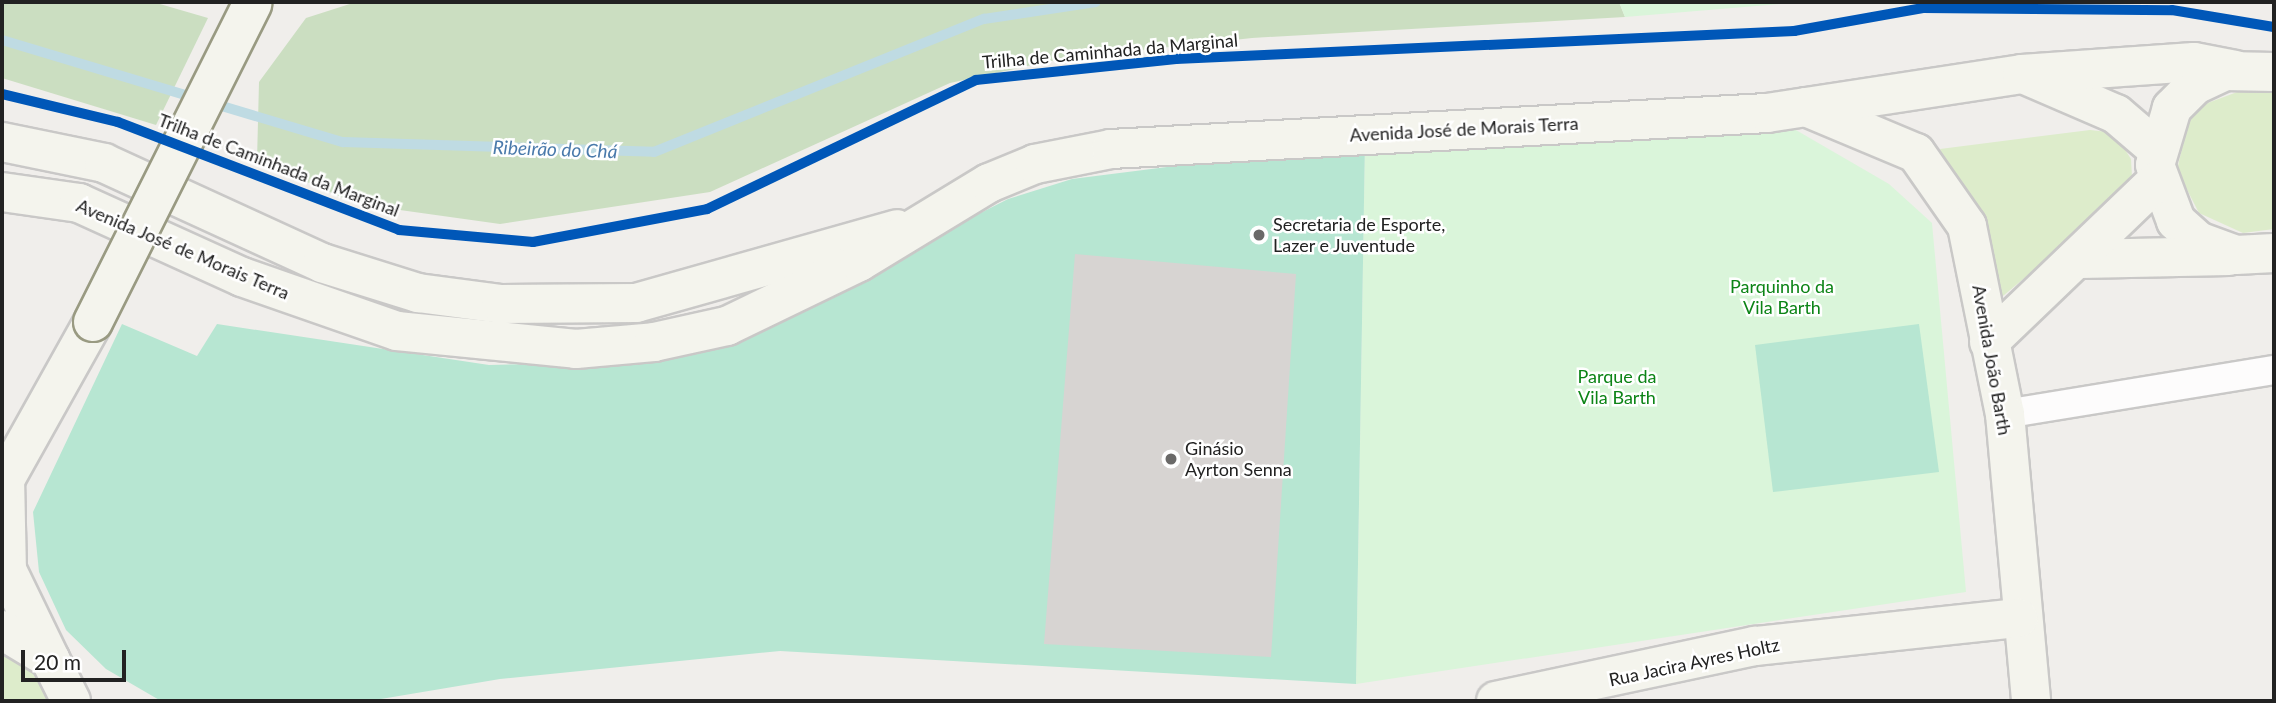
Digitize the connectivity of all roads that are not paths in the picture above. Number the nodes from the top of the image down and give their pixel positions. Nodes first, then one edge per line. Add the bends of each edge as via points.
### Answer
1 (253, 3) edge
2 (2263, 69) edge
3 (2022, 74) junction
4 (1806, 107) junction
5 (2, 142) edge
6 (2158, 165) junction
7 (2, 192) edge
8 (919, 224) junction
9 (2274, 253) edge
10 (2236, 255) junction
11 (2080, 259) junction
12 (1989, 342) junction
13 (2274, 370) edge
14 (2005, 414) junction
15 (4, 481) edge
16 (2019, 618) junction
17 (2, 630) edge
18 (51, 659) junction
19 (75, 700) edge
20 (1496, 701) edge
21 (2031, 701) edge

1 - 15 main road, bridge via 45,418
2 - 3 main road, Avenida José de Morais Terra via 2194,62
2 - 6 main road via 2195,85 2172,108
3 - 4 main road, Avenida José de Morais Terra
3 - 6 main road via 2116,114
4 - 8 main road, Avenida José de Morais Terra via 1111,149 1012,173
4 - 12 main road, Avenida João Barth via 1916,153 1944,185 1967,226
5 - 8 main road, Avenida José de Morais Terra via 104,163 322,263 418,293 501,304 636,303 756,273 835,241
6 - 10 main road via 2176,221 2198,241
6 - 11 main road
7 - 8 main road, Avenida José de Morais Terra via 79,204 242,277 397,331 514,347 654,342 727,326 859,262
9 - 10 main road
10 - 11 main road
11 - 12 main road
12 - 14 main road, Avenida João Barth
13 - 14 street
14 - 16 main road, Avenida João Barth
15 - 18 main road via 6,569
16 - 20 main road, Rua Jacira Ayres Holtz via 1755,646
16 - 21 main road, Avenida João Barth
17 - 18 main road
18 - 19 main road

